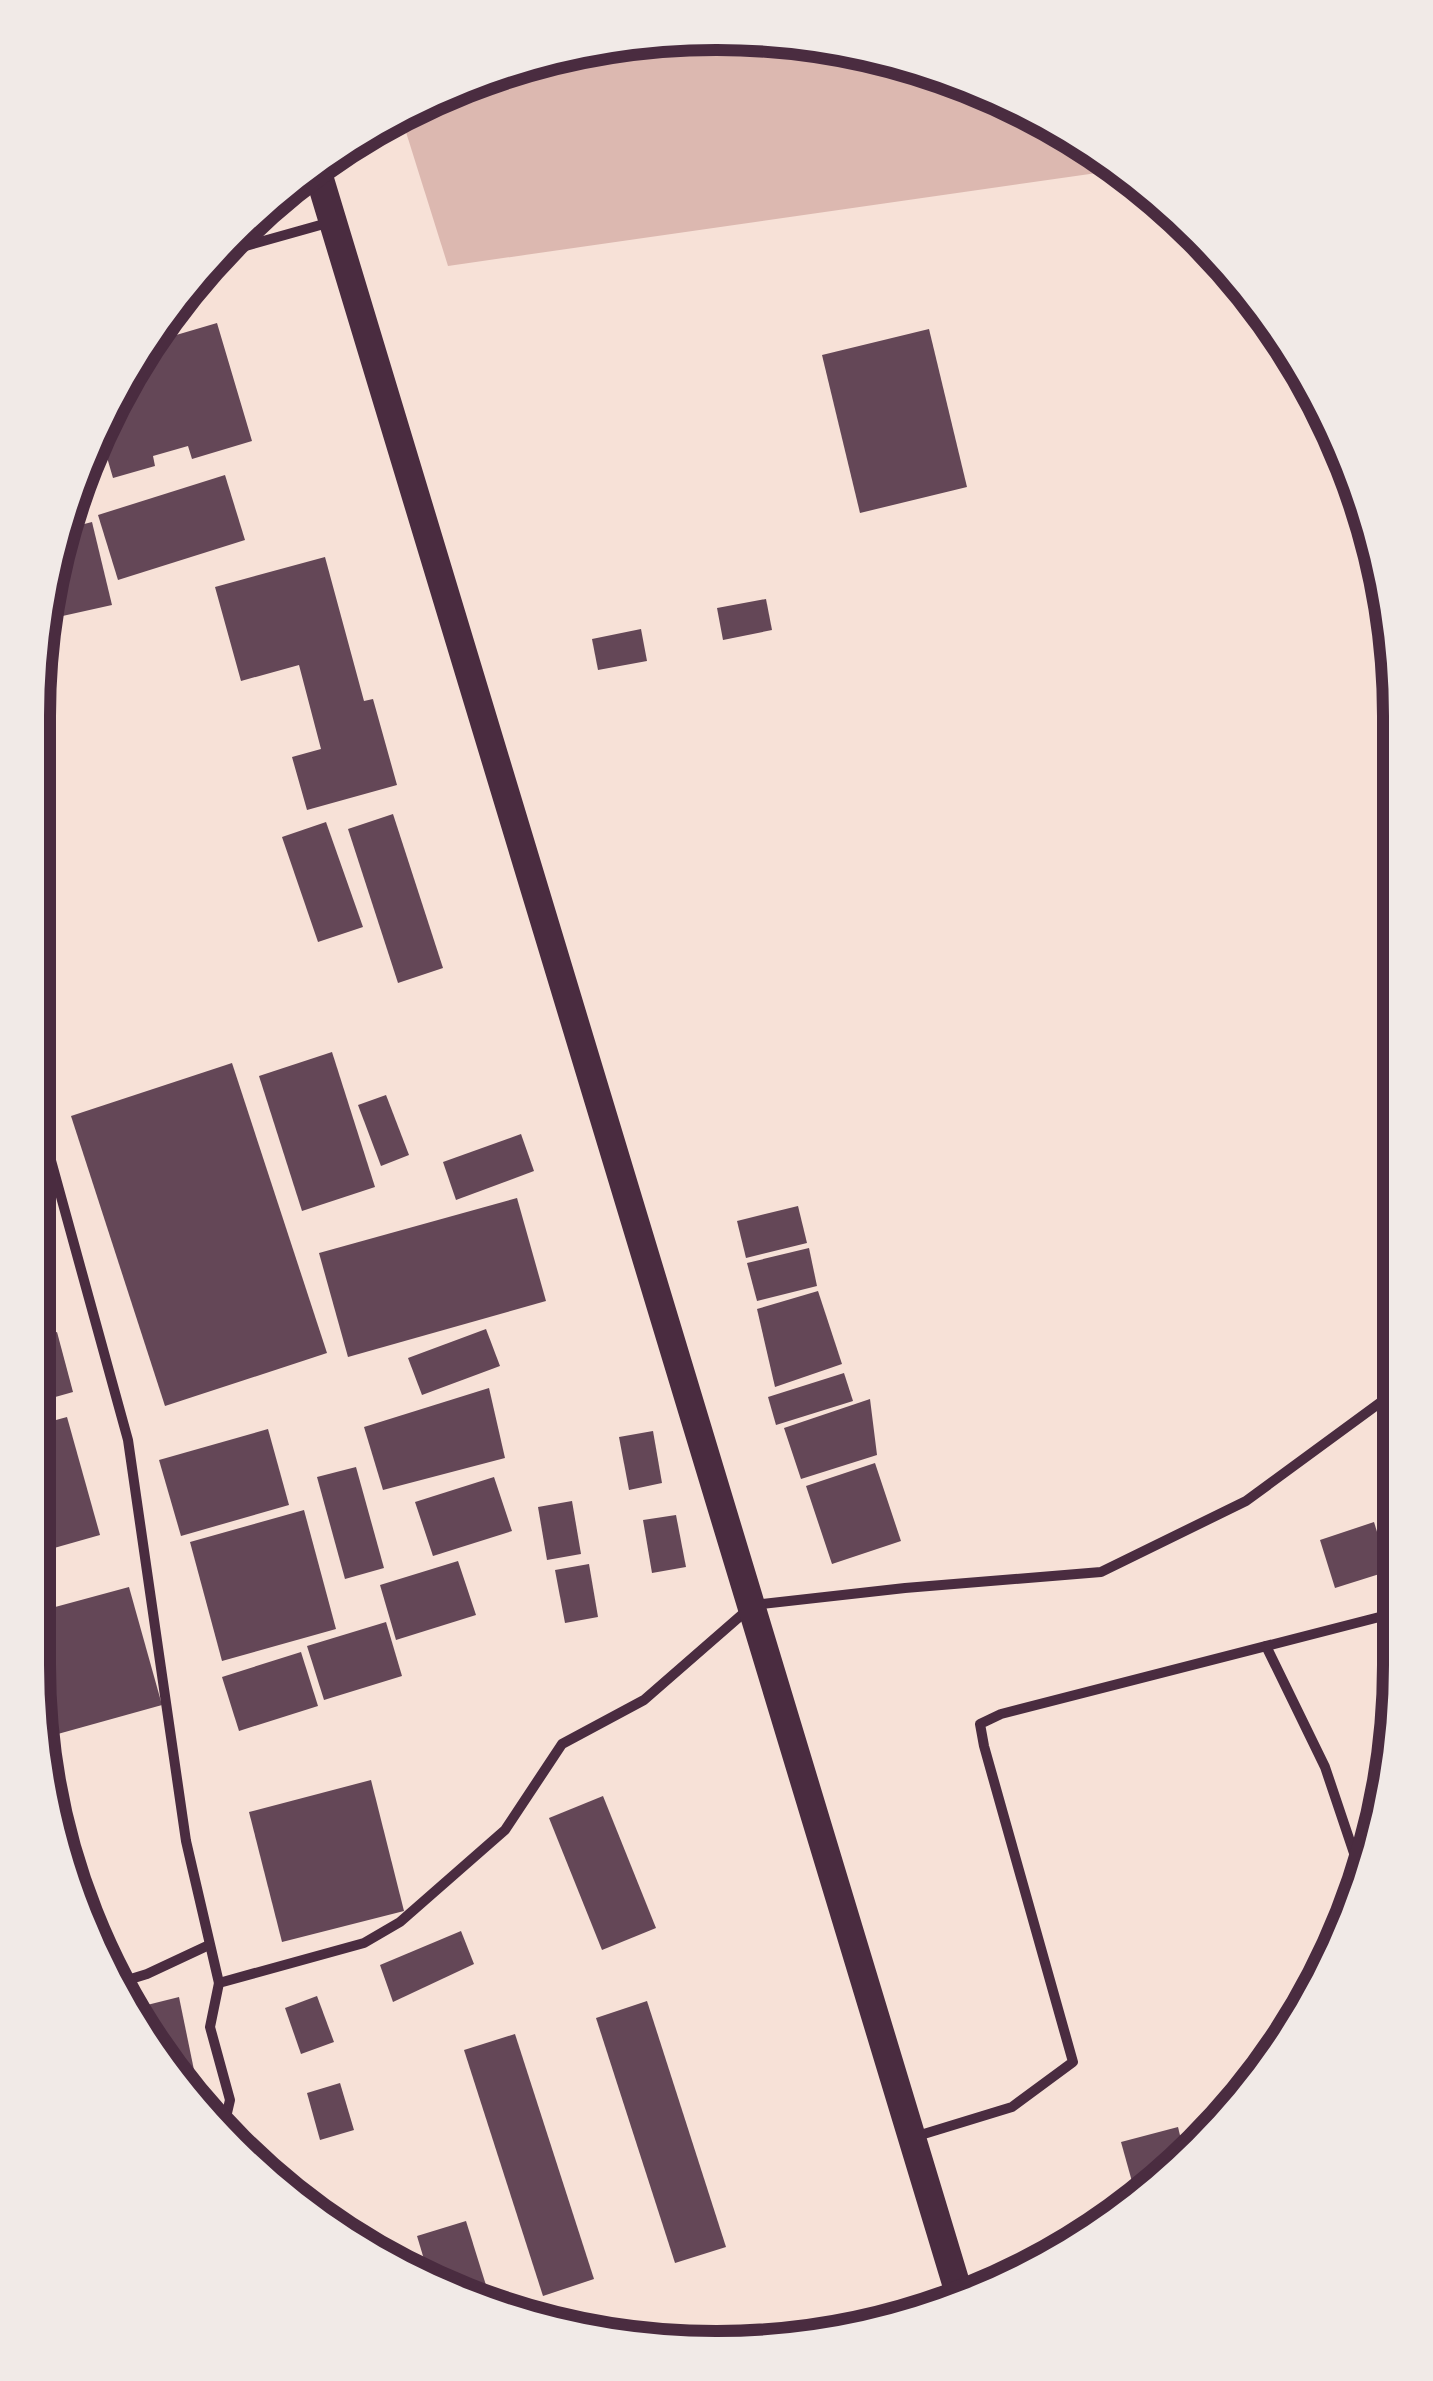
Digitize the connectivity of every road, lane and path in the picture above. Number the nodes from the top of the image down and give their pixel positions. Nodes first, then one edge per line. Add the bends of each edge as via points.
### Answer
1 (320, 181) edge
2 (332, 221) junction
3 (244, 246) edge
4 (50, 1157) edge
5 (1383, 1401) edge
6 (753, 1605) junction
7 (1383, 1617) edge
8 (1266, 1646) junction
9 (1355, 1855) edge
10 (209, 1945) junction
11 (130, 1979) edge
12 (219, 1983) junction
13 (226, 2116) edge
14 (913, 2138) junction
15 (957, 2286) edge

1 - 2 highway
2 - 3 street
2 - 6 highway
4 - 10 street via 128,1440 186,1841
5 - 6 street via 1246,1501 1100,1572
6 - 12 street via 644,1700 562,1744 505,1830 400,1922 364,1943
6 - 14 highway
7 - 8 street
8 - 9 street via 1325,1767
8 - 14 street via 980,1724 1074,2062 1012,2107
10 - 11 street
10 - 12 street
12 - 13 street via 210,2026 230,2100
14 - 15 highway

